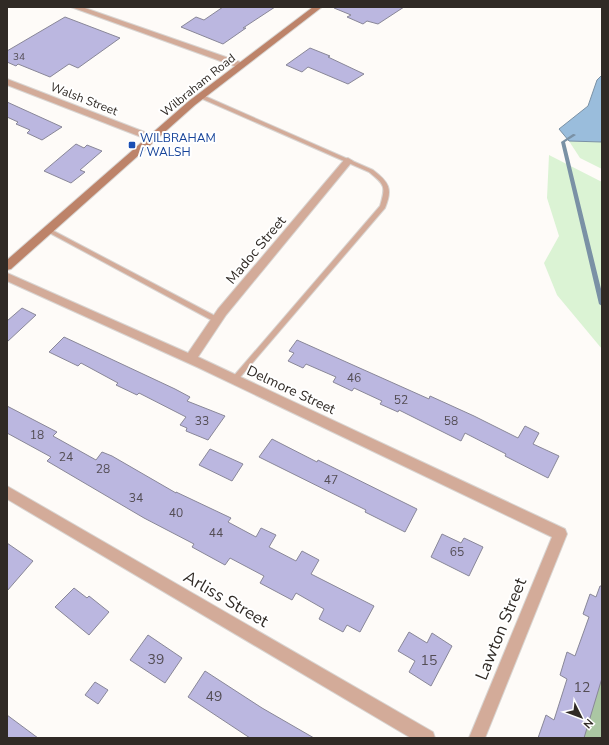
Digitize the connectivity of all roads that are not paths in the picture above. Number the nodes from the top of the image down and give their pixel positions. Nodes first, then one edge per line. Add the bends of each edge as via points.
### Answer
1 (75, 7) edge
2 (318, 7) edge
3 (240, 65) junction
4 (7, 82) edge
5 (200, 96) junction
6 (152, 138) junction
7 (348, 161) junction
8 (48, 230) junction
9 (7, 266) edge
10 (7, 277) edge
11 (217, 320) junction
12 (190, 359) junction
13 (234, 380) junction
14 (7, 492) edge
15 (560, 534) joint
16 (427, 738) edge
17 (477, 738) edge

1 - 3 street
2 - 3 main road, Wilbraham Road
3 - 5 main road, Wilbraham Road
4 - 6 street, Walsh Street
5 - 6 main road, Wilbraham Road
5 - 7 lane
6 - 8 main road, Wilbraham Road
7 - 11 street, Madoc Street
7 - 13 lane via 371,171 384,181 388,191 383,207
8 - 9 main road, Wilbraham Road
8 - 11 lane
10 - 12 street, Delmore Street
11 - 12 street, Madoc Street
12 - 13 street, Delmore Street
13 - 15 street, Delmore Street via 468,488
14 - 16 street, Arliss Street
15 - 17 street, Lawton Street

